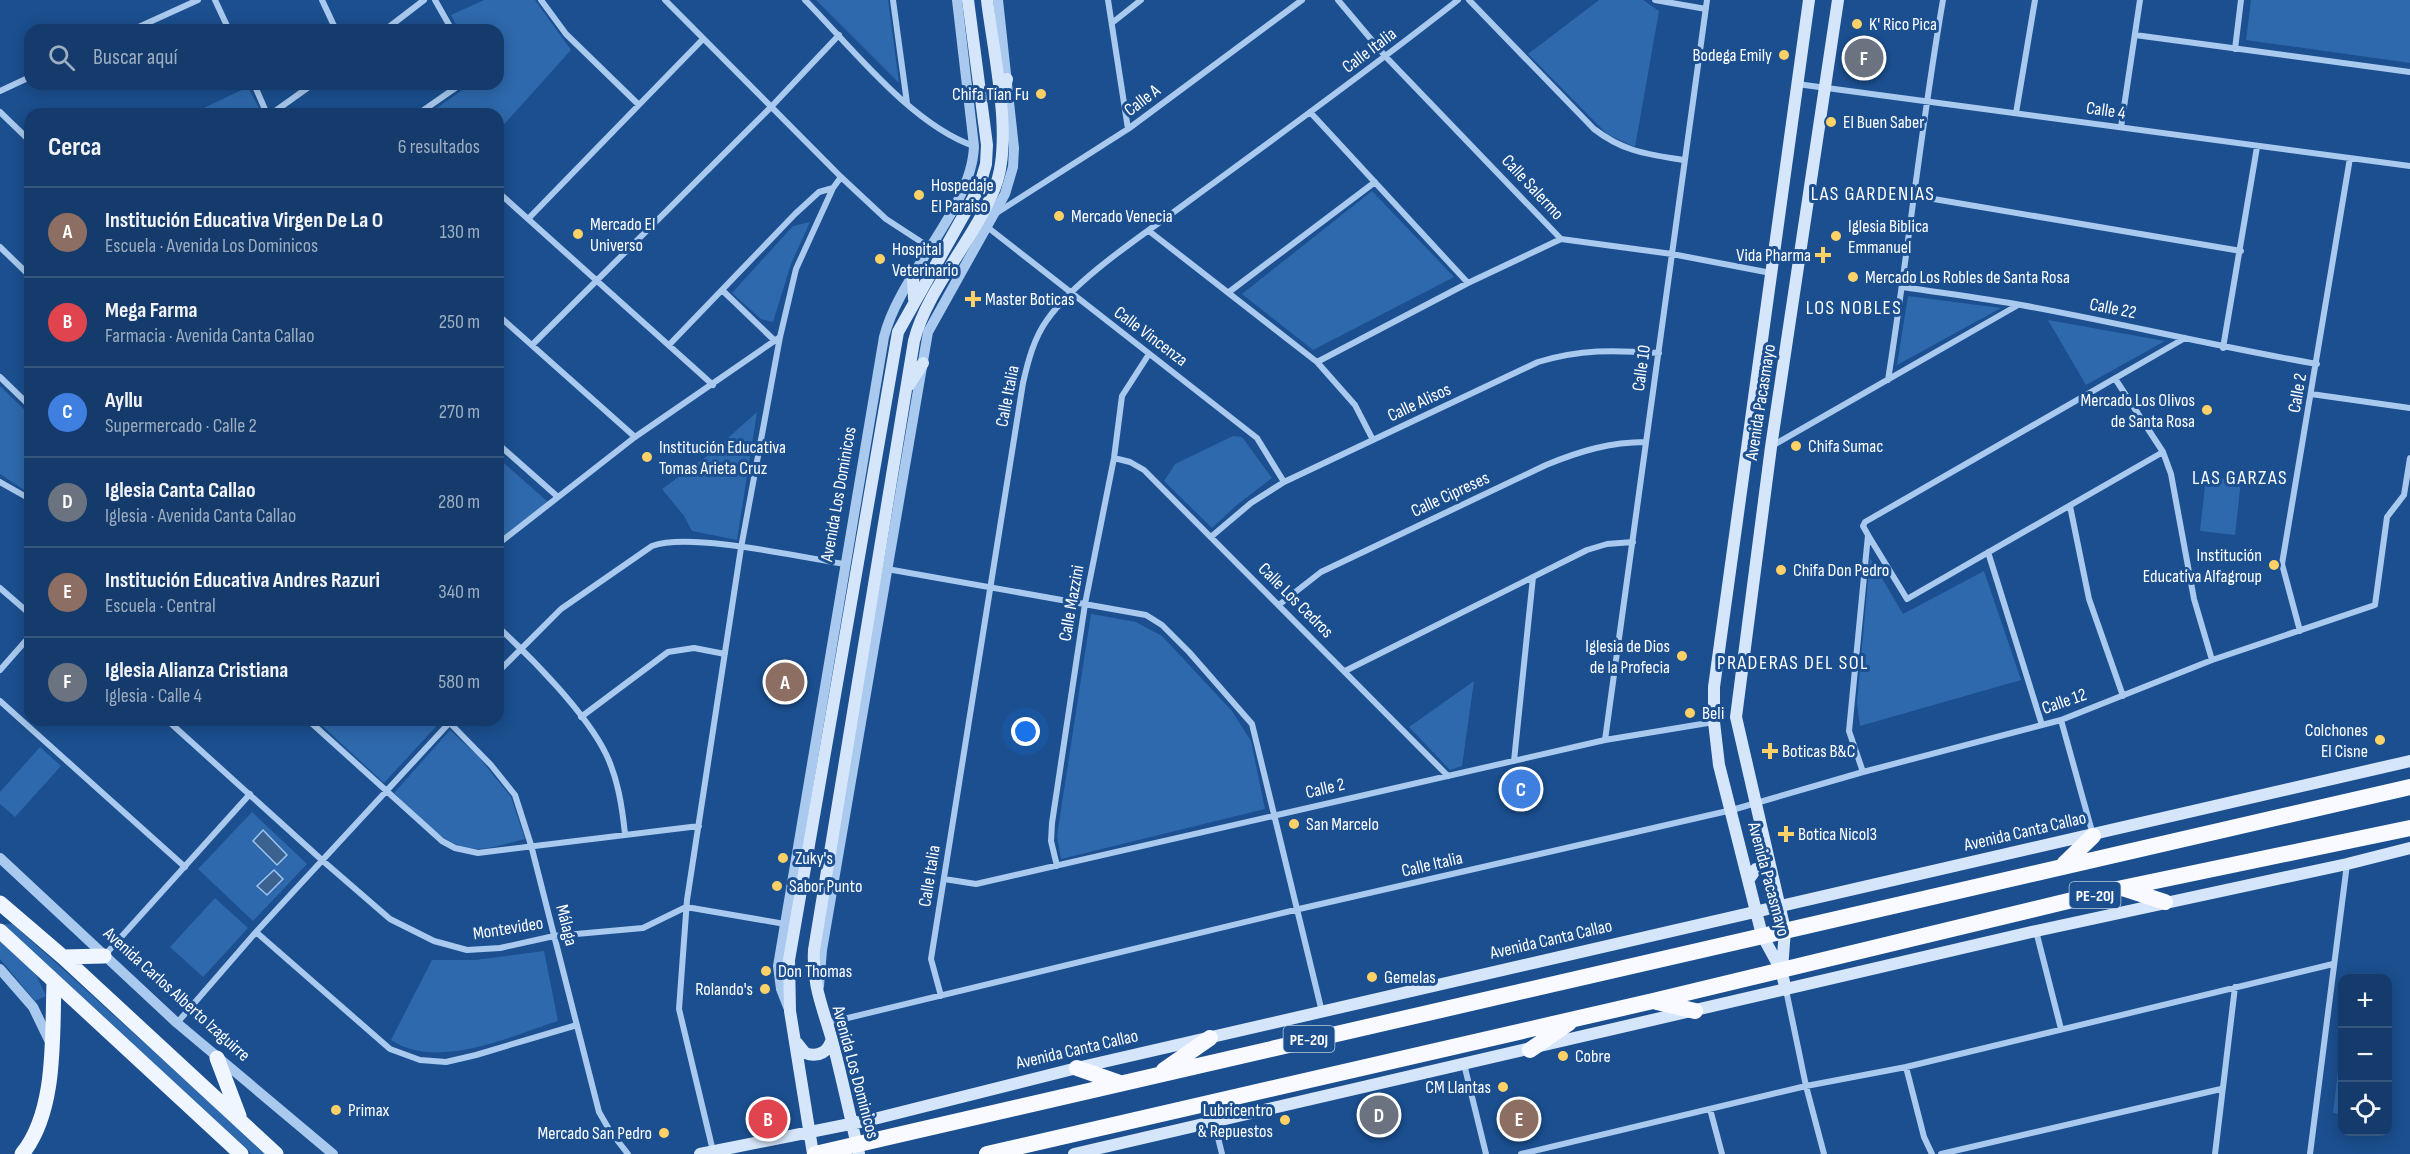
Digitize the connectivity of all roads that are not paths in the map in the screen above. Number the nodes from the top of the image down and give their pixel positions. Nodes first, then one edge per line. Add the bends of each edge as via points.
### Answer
1 (198, 0) edge
2 (215, 0) edge
3 (322, 0) edge
4 (424, 0) edge
5 (435, 0) edge
6 (541, 0) edge
7 (665, 0) edge
8 (805, 0) edge
9 (893, 0) edge
10 (957, 0) edge
11 (968, 0) edge
12 (987, 0) edge
13 (998, 0) edge
14 (1108, 0) edge
15 (1141, 0) edge
16 (1302, 0) edge
17 (1338, 0) edge
18 (1458, 0) edge
19 (1469, 0) edge
20 (1655, 0) edge
21 (1707, 0) edge
22 (1809, 0) edge
23 (1838, 0) edge
24 (1942, 0) edge
25 (2035, 0) edge
26 (2140, 0) edge
27 (2241, 0) edge
28 (1706, 9) junction
29 (1112, 23) junction
30 (145, 24) edge
31 (226, 24) edge
32 (333, 24) edge
33 (393, 24) edge
34 (449, 24) edge
35 (839, 35) junction
36 (2135, 35) junction
37 (703, 39) junction
38 (2235, 49) junction
39 (1386, 57) junction
40 (2410, 72) edge
41 (1007, 79) junction
42 (24, 80) edge
43 (1797, 84) junction
44 (1826, 87) junction
45 (257, 90) edge
46 (304, 90) edge
47 (452, 90) edge
48 (0, 91) edge
49 (1925, 101) junction
50 (907, 104) junction
51 (639, 105) junction
52 (1000, 106) junction
53 (266, 108) edge
54 (278, 108) edge
55 (427, 108) edge
56 (771, 108) junction
57 (0, 112) edge
58 (1310, 112) junction
59 (2016, 113) junction
60 (2121, 127) junction
61 (1128, 129) junction
62 (24, 135) edge
63 (974, 146) junction
64 (2257, 147) junction
65 (2350, 158) junction
66 (1683, 160) junction
67 (2410, 166) edge
68 (841, 177) junction
69 (1375, 182) junction
70 (833, 188) junction
71 (1916, 196) junction
72 (504, 197) edge
73 (993, 215) junction
74 (528, 219) junction
75 (986, 226) junction
76 (1149, 231) junction
77 (1561, 239) junction
78 (0, 247) edge
79 (929, 247) junction
80 (2241, 251) junction
81 (1672, 254) junction
82 (24, 270) edge
83 (1771, 273) junction
84 (913, 276) junction
85 (597, 281) junction
86 (1468, 283) junction
87 (1903, 287) junction
88 (722, 290) junction
89 (1228, 292) junction
90 (1070, 293) junction
91 (914, 299) junction
92 (2019, 305) junction
93 (504, 320) edge
94 (2186, 338) junction
95 (778, 339) junction
96 (532, 345) junction
97 (669, 345) junction
98 (2223, 348) junction
99 (1659, 353) junction
100 (1149, 354) junction
101 (1317, 362) junction
102 (923, 363) junction
103 (2317, 364) junction
104 (0, 377) edge
105 (1888, 380) junction
106 (2116, 380) junction
107 (713, 385) junction
108 (905, 391) junction
109 (2311, 394) junction
110 (24, 400) edge
111 (2410, 408) edge
112 (635, 437) junction
113 (1373, 440) junction
114 (1646, 442) junction
115 (1771, 447) junction
116 (504, 449) edge
117 (2163, 452) junction
118 (2410, 458) edge
119 (1114, 459) junction
120 (0, 482) edge
121 (1284, 482) junction
122 (24, 496) edge
123 (558, 497) junction
124 (2070, 506) junction
125 (1212, 536) junction
126 (1868, 536) junction
127 (504, 539) edge
128 (1632, 542) junction
129 (741, 548) junction
130 (1988, 552) junction
131 (844, 564) junction
132 (886, 569) junction
133 (1533, 577) junction
134 (990, 587) junction
135 (0, 588) edge
136 (1085, 604) junction
137 (1280, 604) junction
138 (24, 609) edge
139 (2300, 631) junction
140 (504, 632) edge
141 (24, 643) edge
142 (521, 648) junction
143 (725, 654) junction
144 (2212, 660) junction
145 (504, 666) edge
146 (0, 670) edge
147 (1345, 671) junction
148 (2123, 696) junction
149 (0, 701) edge
150 (581, 717) junction
151 (2061, 720) junction
152 (1714, 722) junction
153 (24, 723) edge
154 (2042, 725) junction
155 (28, 726) edge
156 (174, 726) edge
157 (314, 726) edge
158 (445, 726) edge
159 (455, 726) edge
160 (1605, 740) junction
161 (1514, 761) junction
162 (2410, 761) edge
163 (1863, 772) junction
164 (1448, 776) junction
165 (2410, 787) edge
166 (386, 792) junction
167 (250, 794) junction
168 (1755, 803) junction
169 (1732, 810) junction
170 (1276, 815) junction
171 (699, 826) junction
172 (2410, 828) edge
173 (625, 834) junction
174 (2093, 836) junction
175 (531, 844) junction
176 (2410, 848) edge
177 (2396, 851) junction
178 (2410, 857) edge
179 (0, 858) edge
180 (323, 861) junction
181 (2347, 864) junction
182 (2064, 865) junction
183 (1057, 866) junction
184 (185, 867) junction
185 (1771, 872) junction
186 (944, 879) junction
187 (1749, 879) junction
188 (2122, 888) junction
189 (2165, 902) junction
190 (1779, 906) junction
191 (686, 907) junction
192 (1299, 909) junction
193 (4, 911) edge
194 (1756, 912) junction
195 (785, 924) junction
196 (1785, 930) junction
197 (0, 931) edge
198 (2036, 931) junction
199 (256, 932) junction
200 (1762, 935) junction
201 (554, 936) junction
202 (104, 956) junction
203 (63, 957) junction
204 (2333, 964) junction
205 (0, 969) edge
206 (1782, 970) junction
207 (54, 983) junction
208 (2235, 987) junction
209 (1786, 990) junction
210 (941, 996) junction
211 (818, 998) junction
212 (1653, 1001) junction
213 (790, 1011) junction
214 (1695, 1011) junction
215 (1322, 1013) junction
216 (1577, 1017) junction
217 (177, 1023) junction
218 (826, 1023) junction
219 (577, 1025) junction
220 (2061, 1029) junction
221 (832, 1038) junction
222 (1210, 1038) junction
223 (797, 1042) junction
224 (51, 1044) junction
225 (1530, 1050) junction
226 (217, 1058) junction
227 (1464, 1064) junction
228 (1906, 1067) junction
229 (1077, 1068) junction
230 (1157, 1075) junction
231 (1121, 1084) junction
232 (1806, 1086) junction
233 (2221, 1089) junction
234 (1710, 1108) junction
235 (240, 1119) junction
236 (1214, 1121) junction
237 (852, 1123) junction
238 (808, 1132) junction
239 (858, 1150) edge
240 (713, 1151) junction
241 (22, 1154) edge
242 (241, 1154) edge
243 (276, 1154) edge
244 (333, 1154) edge
245 (628, 1154) edge
246 (700, 1154) edge
247 (814, 1154) edge
248 (987, 1154) edge
249 (1074, 1154) edge
250 (1222, 1154) edge
251 (1486, 1154) edge
252 (1521, 1154) edge
253 (1722, 1154) edge
254 (1824, 1154) edge
255 (1932, 1154) edge
256 (1941, 1154) edge
257 (2215, 1154) edge
258 (2310, 1154) edge

1 - 30 street
2 - 31 street
3 - 32 street
4 - 33 street
5 - 34 street
6 - 51 street via 566,34
7 - 37 street
8 - 35 street
9 - 50 street
10 - 63 street, Avenida Los Dominicos
11 - 91 main road, Avenida Los Dominicos via 987,145 986,164 975,195
12 - 52 main road, Avenida Los Dominicos
13 - 41 street, Avenida Los Dominicos
14 - 29 street
15 - 29 street
16 - 61 street, Calle A
17 - 39 street, Calle Salermo
18 - 39 street, Calle Italia
19 - 66 street via 1610,141 1628,151
20 - 28 street
21 - 28 street, Calle 10
22 - 43 main road, Avenida Pacasmayo
23 - 44 main road, Avenida Pacasmayo
24 - 49 street
25 - 59 street
26 - 36 street
27 - 38 street
28 - 66 street, Calle 10
29 - 61 street
35 - 50 street
35 - 56 street
36 - 38 street
36 - 60 street
37 - 51 street
37 - 56 street
38 - 40 street
39 - 58 street, Calle Italia
39 - 77 street, Calle Salermo
41 - 52 main road
41 - 73 street, Avenida Los Dominicos via 1013,167
42 - 48 street
43 - 44 street, Calle 4
43 - 83 main road, Avenida Pacasmayo
44 - 49 street, Calle 4
44 - 115 main road, Avenida Pacasmayo
45 - 53 street
46 - 54 street
47 - 55 street
49 - 59 street, Calle 4
49 - 71 street
50 - 63 street via 955,140
51 - 74 street
52 - 108 main road, Avenida Los Dominicos via 1002,153 996,185 922,318
56 - 68 street
56 - 85 street
57 - 62 street
58 - 69 street
58 - 76 street, Calle Italia
59 - 60 street, Calle 4
60 - 64 street, Calle 4
61 - 73 street, Calle A
63 - 79 street, Avenida Los Dominicos via 965,187
64 - 65 street, Calle 4
64 - 80 street
65 - 67 street, Calle 4
65 - 103 street, Calle 2
66 - 81 street, Calle 10
68 - 70 street
68 - 79 street via 885,219
69 - 86 street
69 - 89 street
70 - 88 street via 815,195
70 - 95 street via 796,269
71 - 80 street
71 - 87 street
72 - 74 street
73 - 75 street, Avenida Los Dominicos
74 - 85 street
75 - 90 street, Calle Vincenza
75 - 102 street, Avenida Los Dominicos via 931,325
76 - 89 street
76 - 90 street, Calle Italia
77 - 81 street, Calle Salermo
77 - 86 street
78 - 82 street
79 - 84 street, Avenida Los Dominicos
80 - 98 street
81 - 83 street, Calle Salermo
81 - 99 street, Calle 10
83 - 152 main road, Avenida Pacasmayo via 1714,687
84 - 91 main road
84 - 131 street, Avenida Los Dominicos via 884,337
85 - 96 street
85 - 97 street
86 - 101 street
87 - 92 street, Calle 22
87 - 105 street
88 - 95 street
88 - 97 street
89 - 101 street
90 - 100 street, Calle Vincenza
90 - 134 street, Calle Italia via 1046,321 1027,366
91 - 213 main road, Avenida Los Dominicos via 897,338 789,960
92 - 94 street, Calle 22
92 - 105 street
93 - 96 street
94 - 98 street, Calle 22
94 - 106 street
95 - 107 street
95 - 129 street
96 - 112 street
97 - 107 street
98 - 103 street, Calle 22
99 - 113 street, Calle Alisos via 1602,349 1570,352 1538,362
99 - 114 street, Calle 10
100 - 119 street, Calle Mazzini via 1122,396
100 - 121 street, Calle Vincenza via 1257,438
101 - 113 street via 1355,405
102 - 108 main road
102 - 132 street, Avenida Los Dominicos
103 - 109 street, Calle 2
104 - 110 street
105 - 115 street
106 - 117 street
106 - 126 street via 1864,522
107 - 112 street
108 - 211 main road, Avenida Los Dominicos via 814,950
109 - 111 street
109 - 139 street, Calle 2 via 2282,564
112 - 123 street
113 - 121 street, Calle Alisos
114 - 128 street, Calle 10
114 - 137 street, Calle Cipreses via 1606,445 1546,465 1321,572
115 - 168 main road, Avenida Pacasmayo via 1736,717
116 - 123 street
117 - 124 street
117 - 144 street via 2171,474 2194,599
118 - 139 street, Calle 12 via 2404,495 2387,517 2375,605
119 - 125 street, Calle Los Cedros via 1144,470
119 - 136 street, Calle Mazzini
120 - 122 street
121 - 125 street, Calle Alisos
123 - 127 street
124 - 130 street
124 - 148 street via 2089,599
125 - 137 street, Calle Los Cedros
126 - 130 street via 1907,599
126 - 163 street via 1849,731
128 - 133 street via 1587,550
128 - 160 street, Calle 10
129 - 131 street
129 - 142 street via 679,540 652,546 561,609
129 - 143 street
130 - 154 street
131 - 195 street, Avenida Los Dominicos
132 - 134 street
132 - 211 street, Avenida Los Dominicos via 824,939
133 - 147 street
133 - 161 street
134 - 136 street
134 - 186 street, Calle Italia
135 - 138 street
136 - 170 street via 1146,615 1162,625 1225,690 1252,724
136 - 183 street, Calle Mazzini via 1052,823 1051,841
137 - 147 street, Calle Los Cedros
139 - 144 street, Calle 12
140 - 142 street
141 - 146 street
142 - 145 street
142 - 150 street
143 - 150 street via 694,648 668,652
143 - 171 street
144 - 148 street, Calle 12
147 - 164 street, Calle Los Cedros
148 - 151 street, Calle 12
149 - 153 street
150 - 173 street via 605,753 621,797
151 - 154 street, Calle 12
151 - 174 street
152 - 160 street, Calle 2
152 - 169 main road, Avenida Pacasmayo via 1719,765
154 - 163 street, Calle 12
155 - 184 street
156 - 167 street, Montevideo
157 - 166 street
158 - 166 street
159 - 175 street, Málaga via 515,795
160 - 161 street, Calle 2
161 - 164 street, Calle 2
162 - 174 main road, Avenida Canta Callao
163 - 168 street, Calle 12
164 - 170 street, Calle 2
165 - 182 highway, PE-20J
166 - 175 street via 455,848 477,853
166 - 180 street
167 - 180 street, Montevideo
167 - 184 street
168 - 169 street, Calle Italia
168 - 185 main road, Avenida Pacasmayo
169 - 187 main road, Avenida Pacasmayo
169 - 192 street, Calle Italia
170 - 183 street, Calle 2
170 - 192 street
171 - 173 street
171 - 191 street
172 - 188 highway, PE-20J
173 - 175 street
174 - 182 highway
174 - 190 main road, Avenida Canta Callao
175 - 201 street, Málaga
176 - 177 main road
177 - 178 main road
177 - 181 main road
179 - 202 street, Avenida Carlos Alberto Izaguirre
180 - 199 street
180 - 201 street, Montevideo via 390,919 434,941 466,950 500,948
181 - 189 main road
181 - 204 street
182 - 196 highway, PE-20J
183 - 186 street, Calle 2 via 976,884
184 - 202 street
185 - 187 main road via 1756,869
185 - 190 main road, Avenida Pacasmayo
186 - 210 street, Calle Italia via 931,959
187 - 194 main road, Avenida Pacasmayo
188 - 189 highway
188 - 206 highway, PE-20J
189 - 198 main road
190 - 194 main road, Avenida Canta Callao
190 - 196 main road, Avenida Pacasmayo
191 - 195 street
191 - 201 street, Montevideo via 643,927
191 - 240 street via 679,1009
192 - 210 street, Calle Italia
192 - 215 street
193 - 203 main road
194 - 200 main road, Avenida Pacasmayo
194 - 215 main road, Avenida Canta Callao
195 - 213 street, Avenida Los Dominicos via 779,980
196 - 200 highway, PE-20J
196 - 206 main road, Avenida Pacasmayo
197 - 207 main road
198 - 209 main road
198 - 220 street
199 - 217 street
199 - 219 street via 390,1049 420,1060 446,1062
200 - 206 main road, Avenida Pacasmayo
200 - 230 highway, PE-20J
201 - 219 street, Málaga
202 - 203 main road
202 - 217 street, Avenida Carlos Alberto Izaguirre
203 - 235 main road
204 - 208 street
204 - 258 street
205 - 224 street via 33,1007
206 - 209 main road
206 - 212 highway, PE-20J
207 - 224 main road
207 - 242 main road
208 - 220 street
208 - 233 street
209 - 214 main road
209 - 232 street
210 - 218 street, Calle Italia
211 - 218 main road, Avenida Los Dominicos
212 - 214 highway
212 - 216 highway, PE-20J
213 - 223 main road, Avenida Los Dominicos
214 - 225 main road
215 - 222 main road, Avenida Canta Callao
216 - 225 highway
216 - 248 highway, PE-20J
217 - 226 street, Avenida Carlos Alberto Izaguirre
218 - 221 main road, Avenida Los Dominicos
219 - 245 street, Málaga via 600,1112
220 - 228 street
221 - 223 main road via 826,1051 814,1056 805,1053
221 - 237 main road, Avenida Los Dominicos
222 - 229 main road, Avenida Canta Callao
222 - 230 highway
223 - 238 main road, Avenida Los Dominicos
224 - 241 main road via 46,1104 39,1126
225 - 227 main road
226 - 235 main road
226 - 244 street, Avenida Carlos Alberto Izaguirre
227 - 236 main road
227 - 251 street
228 - 232 street
228 - 255 street
229 - 231 highway
229 - 237 main road, Avenida Canta Callao
230 - 231 highway, PE-20J
231 - 239 highway, PE-20J
232 - 234 street
232 - 254 street
233 - 256 street
233 - 257 street
234 - 252 street
234 - 253 street
235 - 243 main road
236 - 249 main road
236 - 250 street
237 - 238 main road, Avenida Canta Callao
237 - 239 main road, Avenida Los Dominicos
238 - 240 main road, Avenida Canta Callao
238 - 247 main road, Avenida Los Dominicos
239 - 247 highway, PE-20J
240 - 246 main road, Avenida Canta Callao

